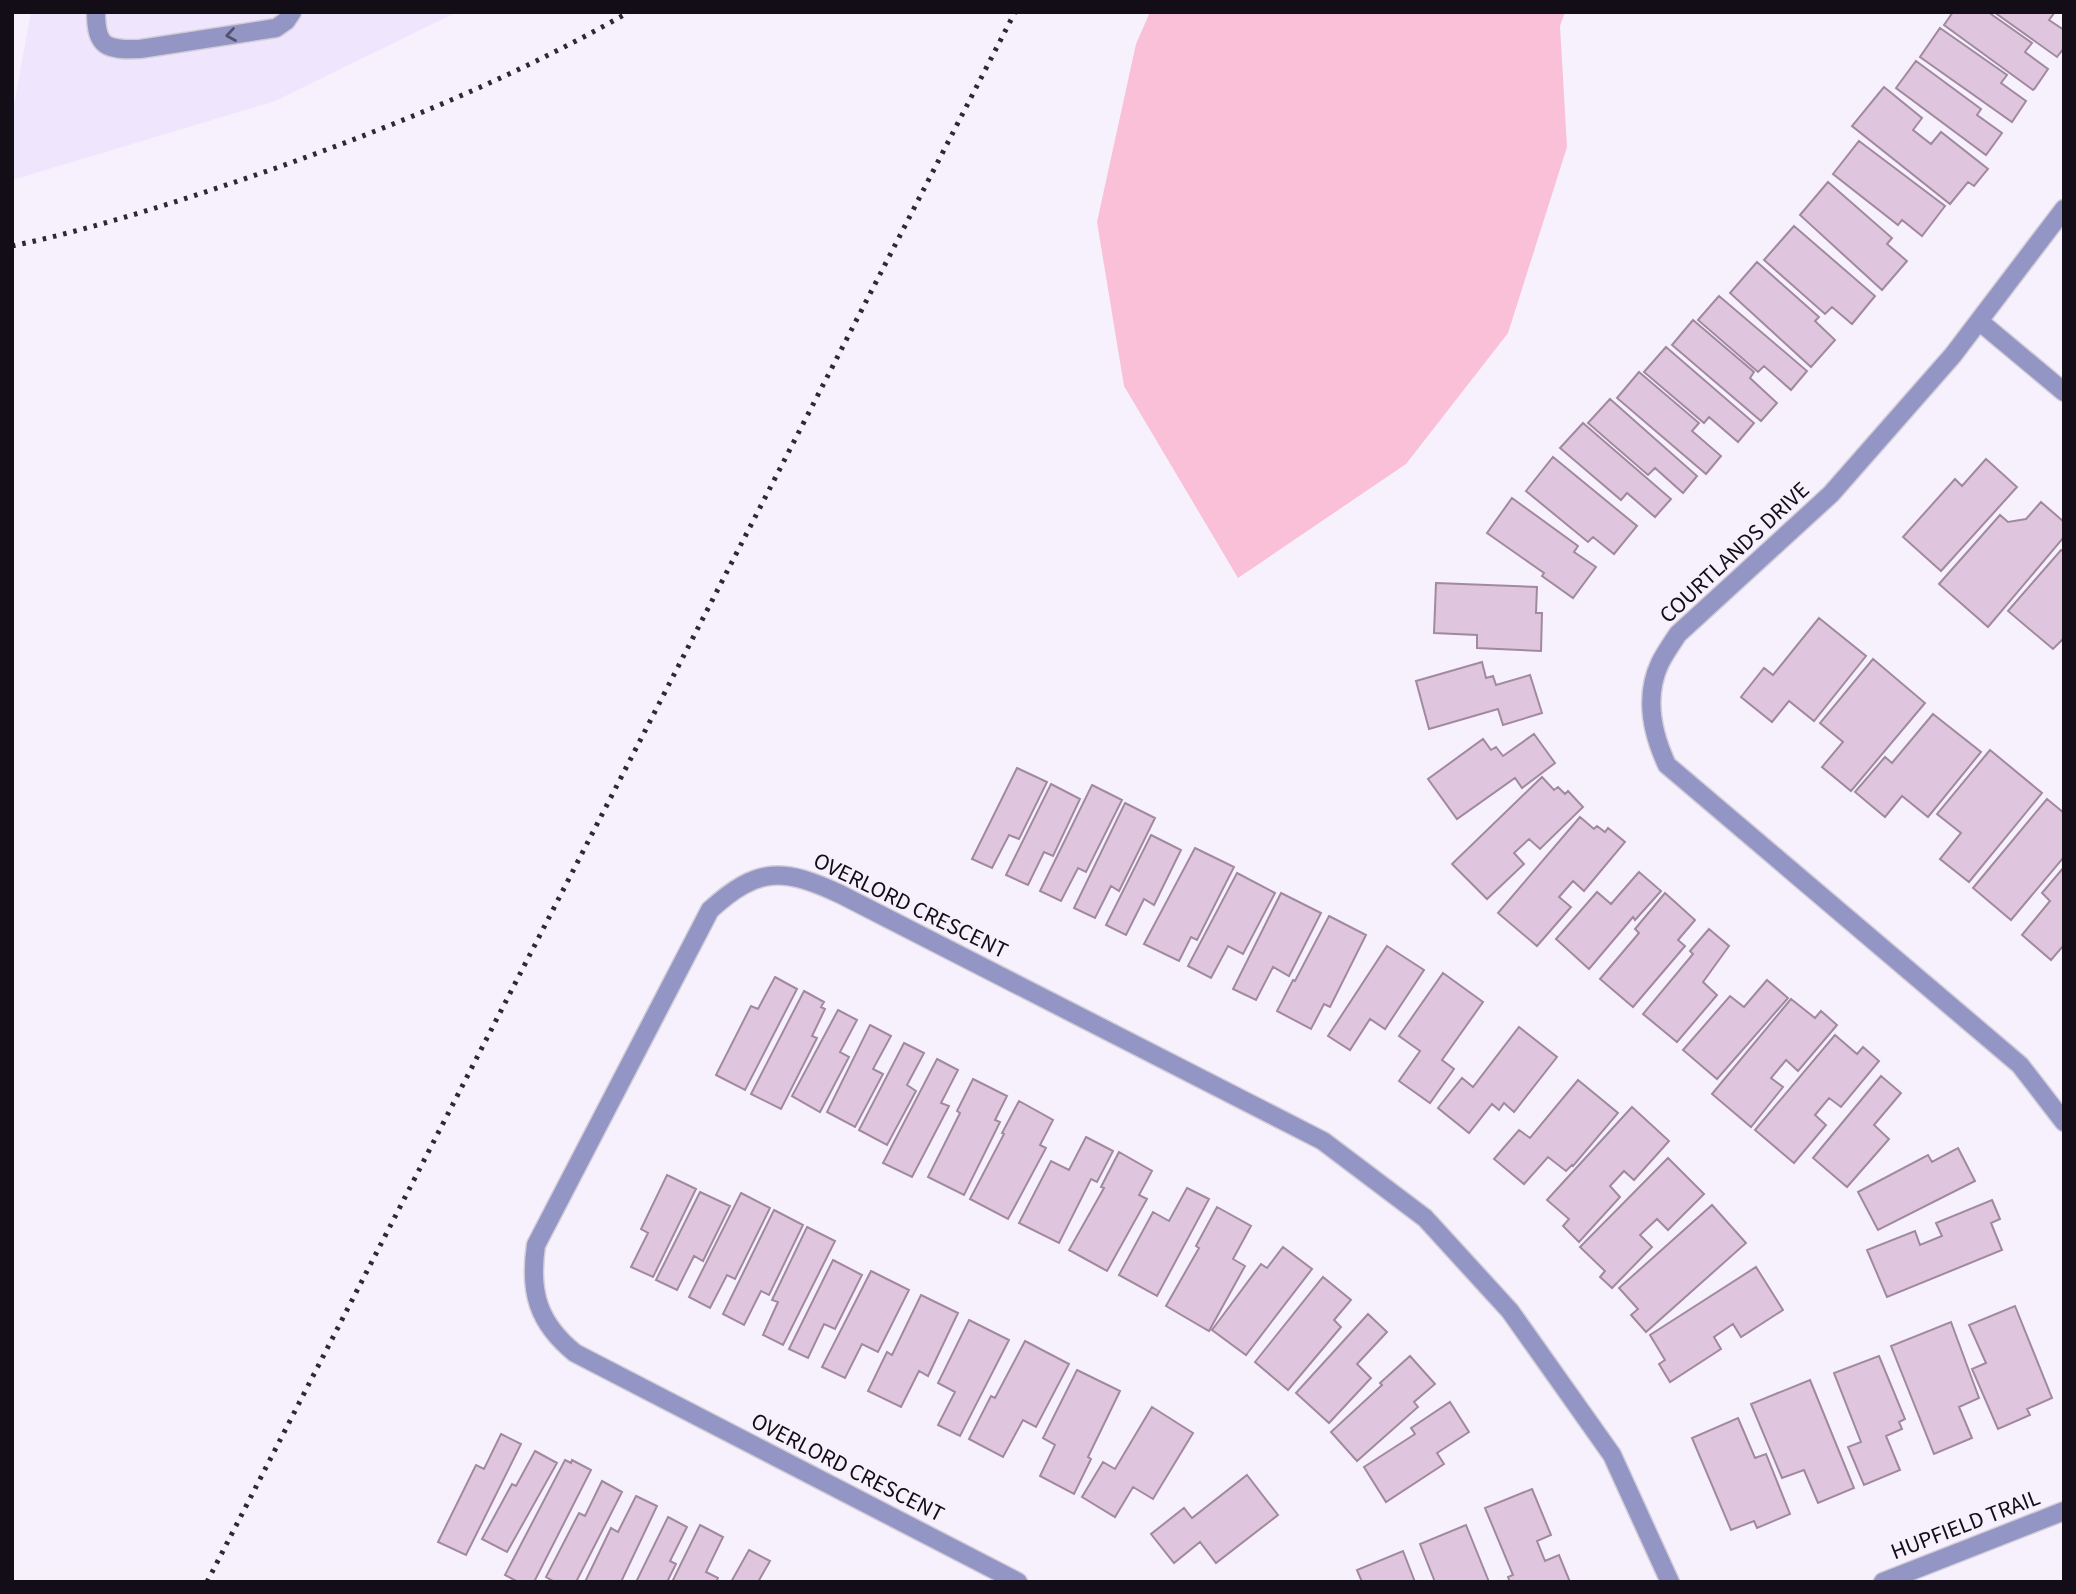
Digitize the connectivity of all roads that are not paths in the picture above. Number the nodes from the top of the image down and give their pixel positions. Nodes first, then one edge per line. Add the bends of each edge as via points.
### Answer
1 (96, 12) edge
2 (292, 12) edge
3 (2064, 209) edge
4 (1979, 321) junction
5 (2064, 392) edge
6 (2064, 1122) edge
7 (2064, 1511) edge
8 (1018, 1582) edge
9 (1670, 1582) edge
10 (1883, 1582) edge

2 -> 1 street via 276,28 117,50 99,39
3 - 4 street, COURTLANDS DRIVE
4 - 5 street
4 - 6 street, COURTLANDS DRIVE via 1831,494 1678,634 1660,663 1651,714 1667,765 2020,1065
7 - 10 street, HUPFIELD TRAIL
8 - 9 street, OVERLORD CRESCENT via 575,1353 560,1341 535,1296 532,1270 536,1245 710,910 760,877 782,874 807,879 840,894 1324,1141 1425,1218 1510,1311 1612,1455

